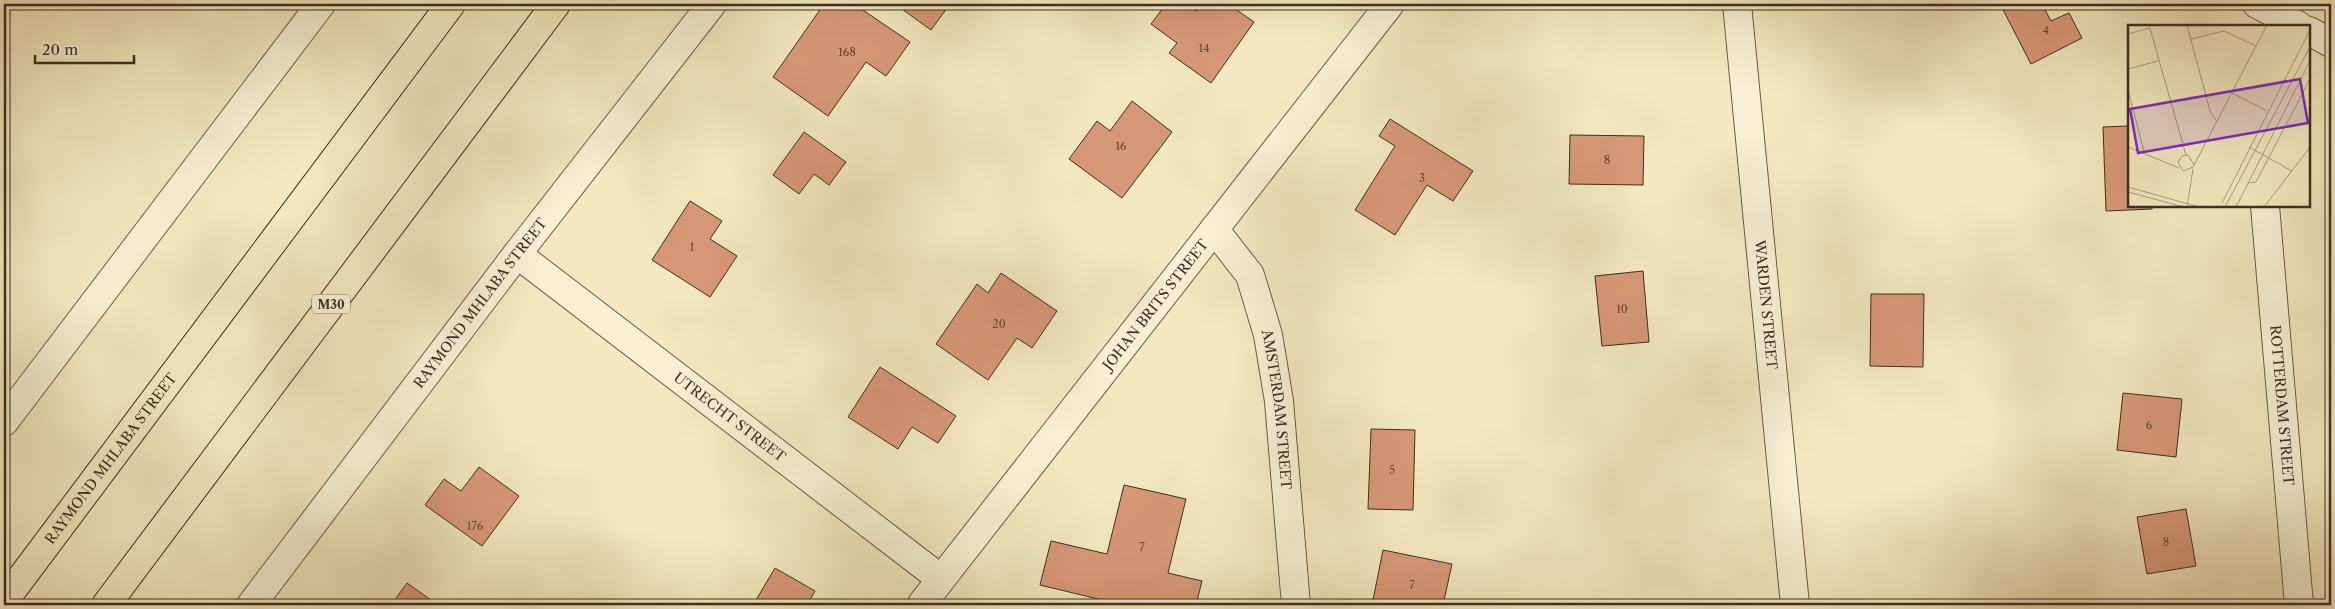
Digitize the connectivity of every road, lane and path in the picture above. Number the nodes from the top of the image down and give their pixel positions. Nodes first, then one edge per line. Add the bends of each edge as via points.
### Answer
1 (321, 4) edge
2 (451, 4) edge
3 (556, 4) edge
4 (712, 4) edge
5 (1390, 4) edge
6 (1737, 4) edge
7 (2248, 4) edge
8 (2257, 4) edge
9 (2250, 25) edge
10 (2298, 25) edge
11 (2310, 32) edge
12 (2331, 43) edge
13 (2265, 208) edge
14 (1214, 228) junction
15 (518, 254) junction
16 (4, 422) edge
17 (941, 579) junction
18 (4, 601) edge
19 (106, 605) edge
20 (251, 605) edge
21 (921, 605) edge
22 (1296, 605) edge
23 (1795, 605) edge
24 (2299, 605) edge

1 - 16 street
2 - 18 main road, RAYMOND MHLABA STREET
3 - 19 main road, M30
4 - 15 street, RAYMOND MHLABA STREET
5 - 14 street, JOHAN BRITS STREET
6 - 23 street, WARDEN STREET
7 - 9 street
8 - 10 street
11 - 12 street
13 - 24 street, ROTTERDAM STREET
14 - 17 street, JOHAN BRITS STREET
14 - 22 street, AMSTERDAM STREET via 1250,275 1268,335 1278,401
15 - 17 street, UTRECHT STREET
15 - 20 street, RAYMOND MHLABA STREET
17 - 21 street, JOHAN BRITS STREET

